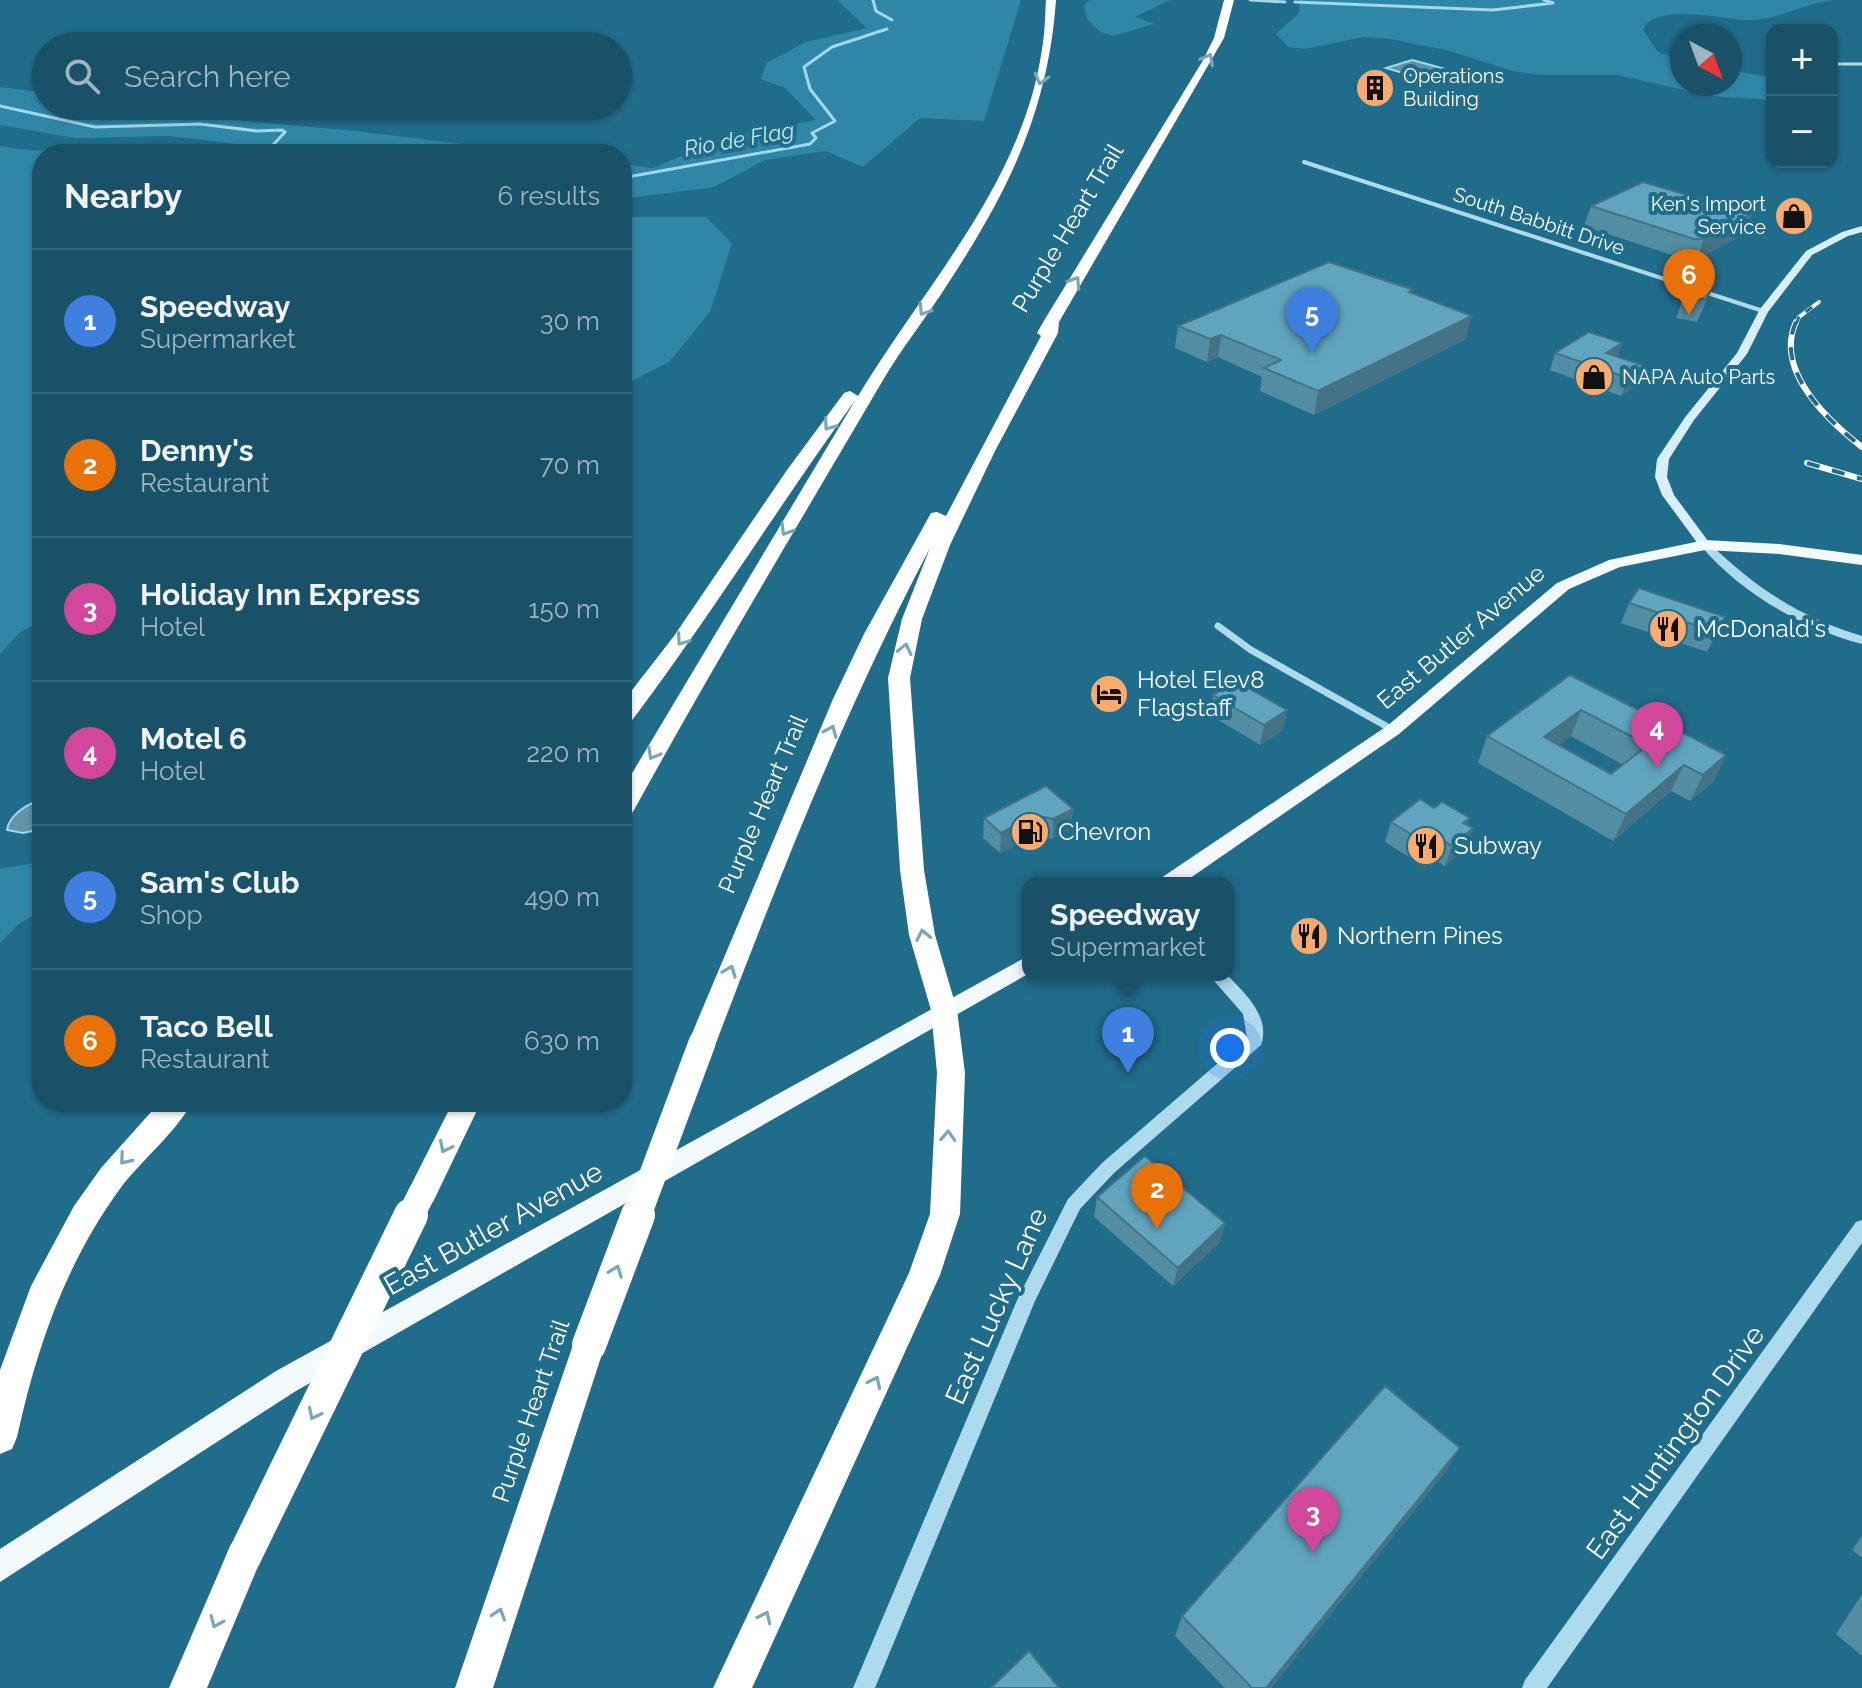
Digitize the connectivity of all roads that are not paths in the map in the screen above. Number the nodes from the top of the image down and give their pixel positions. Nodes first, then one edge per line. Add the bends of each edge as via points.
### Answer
1 (1229, 0) edge
2 (1051, 1) edge
3 (1838, 64) edge
4 (1862, 64) edge
5 (1304, 162) dead end
6 (1862, 229) edge
7 (1763, 311) junction
8 (1052, 319) junction
9 (882, 369) junction
10 (1705, 545) junction
11 (1862, 560) edge
12 (1218, 626) dead end
13 (1862, 640) edge
14 (632, 705) edge
15 (1393, 730) junction
16 (632, 792) edge
17 (1177, 877) edge
18 (1022, 967) edge
19 (1223, 981) edge
20 (944, 1010) junction
21 (169, 1112) edge
22 (462, 1112) edge
23 (1862, 1228) edge
24 (0, 1437) edge
25 (0, 1567) edge
26 (188, 1688) edge
27 (474, 1688) edge
28 (732, 1688) edge
29 (864, 1688) edge
30 (1533, 1688) edge

8 -> 1 highway, Purple Heart Trail via 1197,81 1224,24
2 -> 9 highway via 1049,45 1017,149 943,280
3 - 4 street
5 - 7 street, South Babbitt Drive
6 - 7 main road via 1809,253
7 - 10 main road via 1742,354 1663,459 1661,477 1668,495
20 -> 8 highway via 922,935 912,870 899,678 930,570 1050,333
27 -> 8 highway, Purple Heart Trail, bridge via 589,1345 758,900 868,647 964,464
9 -> 14 highway via 855,389
9 -> 16 highway
10 - 11 main road, East Butler Avenue
10 - 13 street via 1740,581 1778,606
10 - 15 main road, East Butler Avenue via 1615,563 1563,586
12 - 15 street
15 - 17 main road, East Butler Avenue
18 - 20 main road, East Butler Avenue
19 - 29 street, East Lucky Lane via 1247,1004 1255,1041 1074,1204 1027,1298
20 - 25 main road, East Butler Avenue via 286,1381
28 -> 20 highway via 924,1275 945,1214 951,1073
21 -> 24 highway via 109,1178 61,1251 20,1355
22 -> 26 highway, bridge via 244,1557
23 - 30 street, East Huntington Drive

